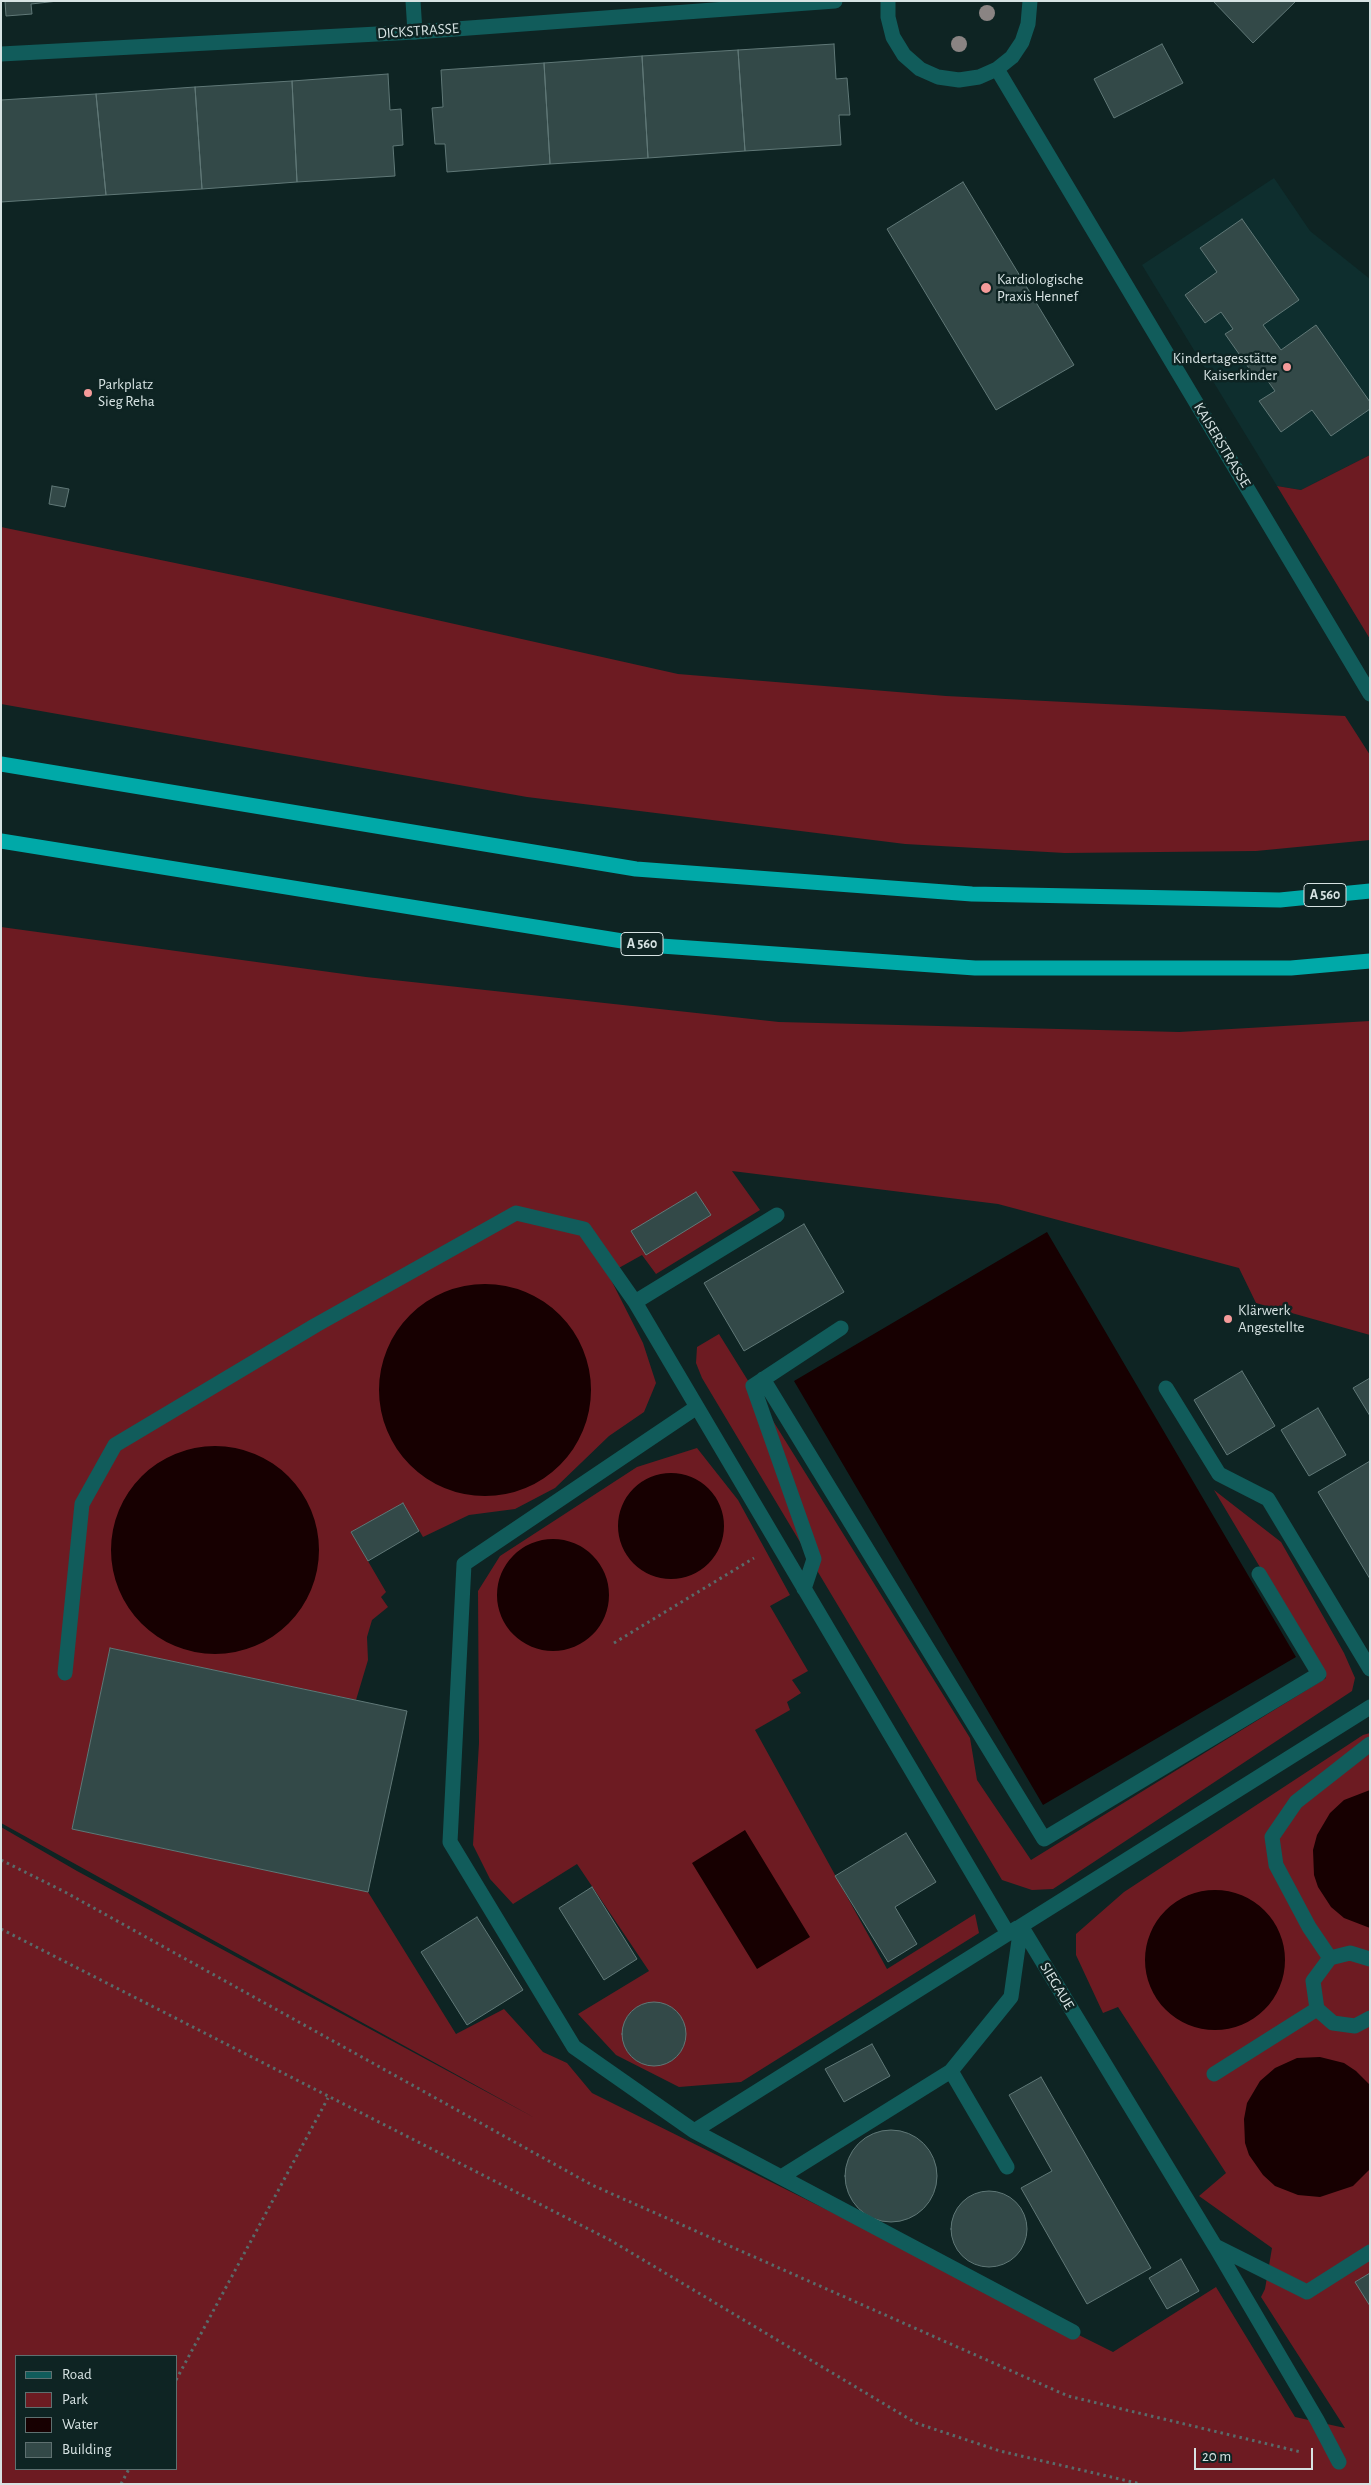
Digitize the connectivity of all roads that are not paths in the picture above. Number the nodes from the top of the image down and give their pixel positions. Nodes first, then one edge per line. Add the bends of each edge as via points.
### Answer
1 (413, 1) edge
2 (835, 1) edge
3 (888, 1) edge
4 (1030, 1) edge
5 (415, 32) junction
6 (1, 54) edge
7 (998, 68) junction
8 (1370, 694) edge
9 (1, 764) edge
10 (1, 841) edge
11 (1370, 891) edge
12 (1370, 961) edge
13 (777, 1215) dead end
14 (635, 1302) junction
15 (840, 1328) dead end
16 (763, 1379) junction
17 (1166, 1388) dead end
18 (697, 1407) junction
19 (1259, 1574) dead end
20 (804, 1589) junction
21 (1370, 1668) edge
22 (65, 1673) dead end
23 (1370, 1707) edge
24 (1370, 1744) edge
25 (1021, 1926) junction
26 (1007, 1932) junction
27 (1330, 1958) junction
28 (1370, 1960) edge
29 (1317, 2009) junction
30 (1370, 2018) edge
31 (951, 2071) junction
32 (1214, 2074) dead end
33 (694, 2131) junction
34 (1007, 2167) dead end
35 (782, 2177) junction
36 (1215, 2246) junction
37 (1370, 2252) edge
38 (1073, 2332) dead end
39 (1339, 2462) road end

1 - 5 street
2 - 5 street, DICKSTRASSE
3 - 7 street via 893,37 904,54 920,68 938,77 959,80 979,77
4 - 7 street via 1022,42 1012,57
5 - 6 street, DICKSTRASSE
7 - 8 street, KAISERSTRASSE
9 - 11 highway, A 560 via 636,869 972,894 1280,900
10 - 12 highway, A 560 via 647,945 975,968 1291,968
13 - 14 street
14 - 18 street
14 - 22 street via 584,1229 516,1213 316,1325 115,1444 82,1504
15 - 16 street
16 - 19 street via 1044,1839 1318,1674
16 - 20 street via 753,1386 814,1559
17 - 21 street via 1219,1474 1268,1499
18 - 20 street
18 - 33 street via 464,1564 450,1842 574,2047
20 - 26 street
23 - 25 street
24 - 27 street via 1296,1802 1272,1837 1276,1865 1308,1927
25 - 26 street
25 - 31 street via 1011,1998
25 - 36 street, SIEGAUE
26 - 33 street
27 - 28 street via 1350,1953
27 - 29 street via 1313,1980
29 - 30 street via 1333,2023 1355,2026
29 - 32 street
31 - 34 street
31 - 35 street
33 - 35 street
35 - 38 street
36 - 37 street via 1306,2292
36 - 39 street, SIEGAUE

